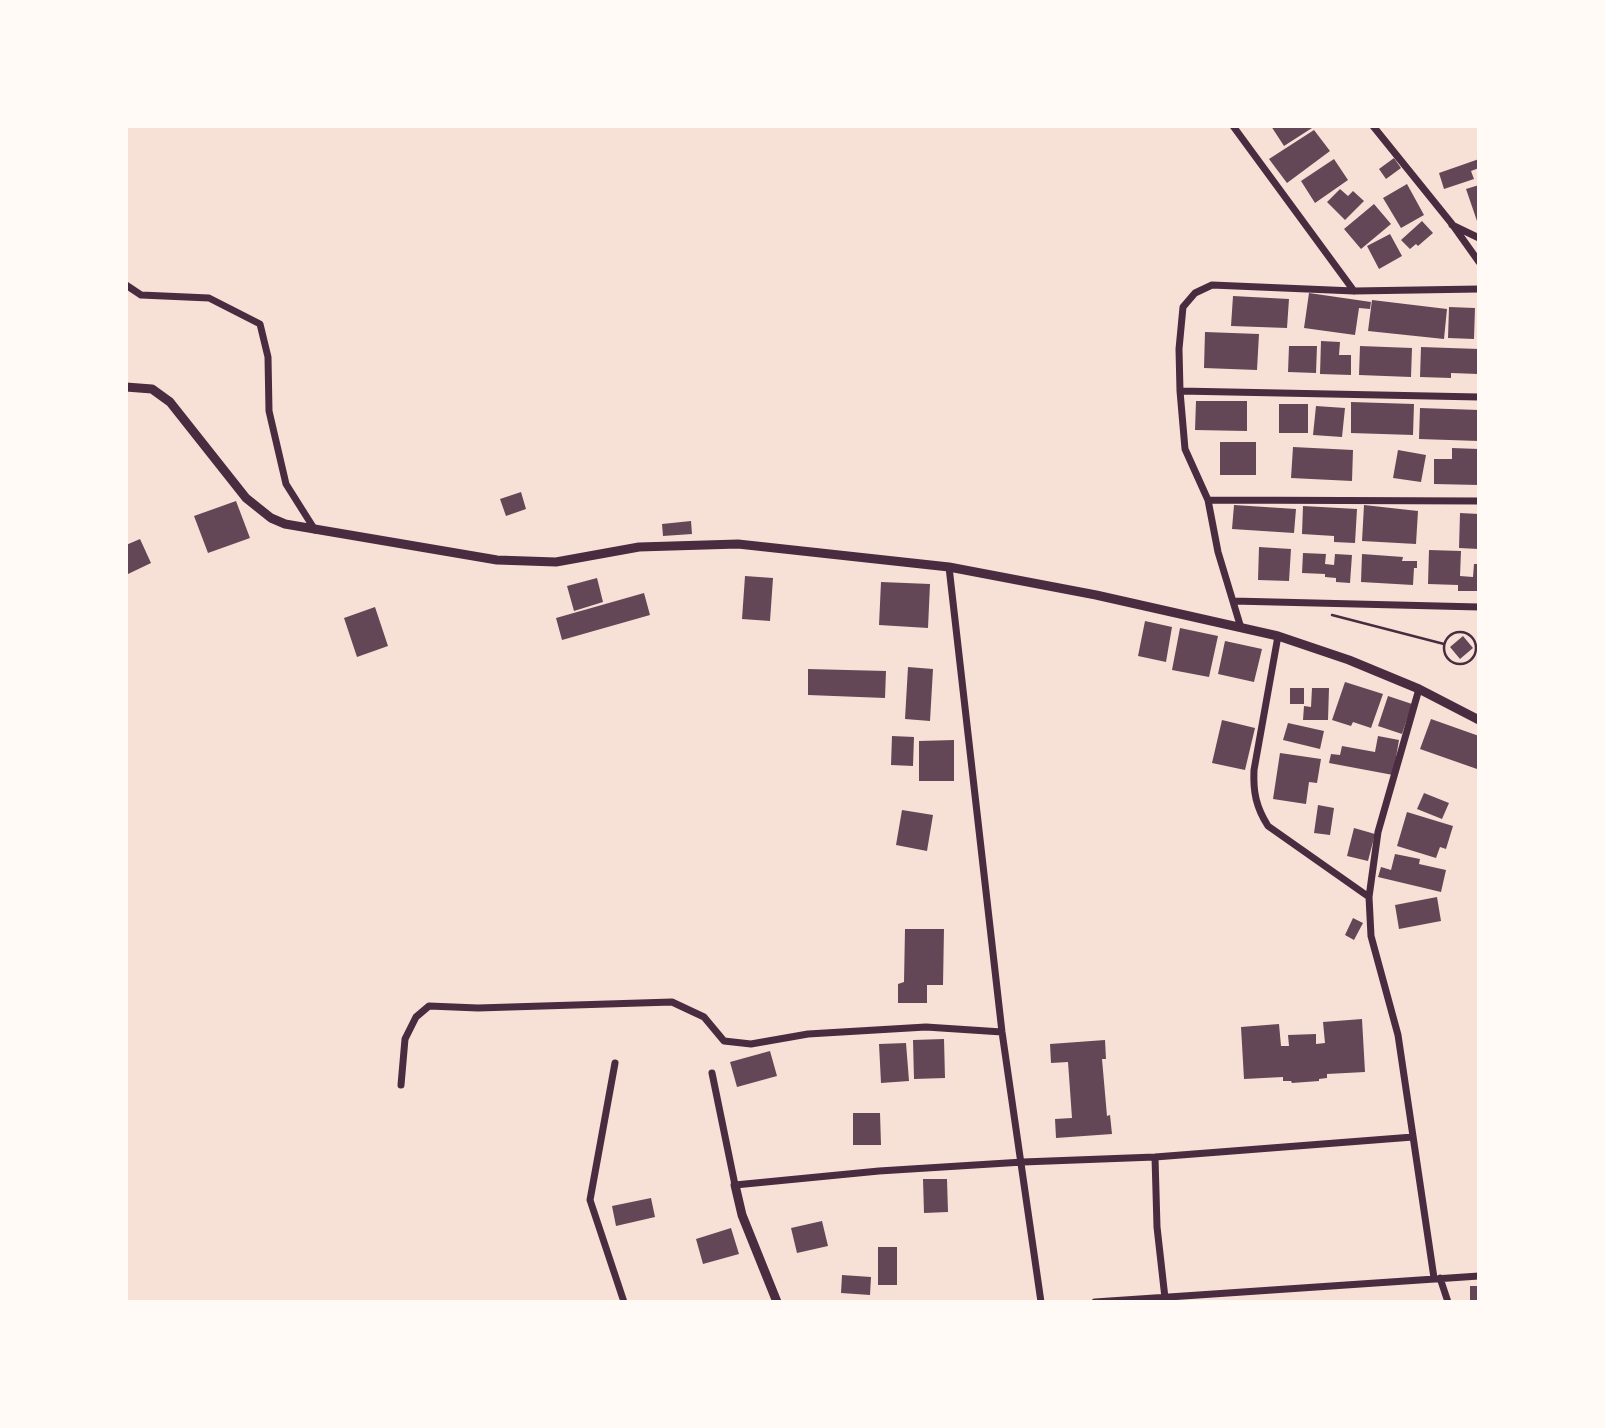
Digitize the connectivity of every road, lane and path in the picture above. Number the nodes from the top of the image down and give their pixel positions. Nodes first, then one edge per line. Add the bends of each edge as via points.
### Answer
1 (1233, 126) edge
2 (1373, 126) edge
3 (1452, 224) junction
4 (1479, 238) edge
5 (1479, 262) edge
6 (126, 285) edge
7 (1479, 289) edge
8 (1354, 291) junction
9 (126, 387) edge
10 (1180, 391) junction
11 (1479, 397) edge
12 (1208, 500) junction
13 (1479, 501) edge
14 (316, 530) junction
15 (949, 567) junction
16 (1233, 601) junction
17 (1479, 607) edge
18 (1328, 614) dead end
19 (1241, 628) junction
20 (1278, 636) junction
21 (1444, 644) junction
22 (1478, 646) edge
23 (1419, 689) junction
24 (1479, 720) edge
25 (1369, 897) junction
26 (1002, 1032) junction
27 (615, 1063) dead end
28 (712, 1073) dead end
29 (401, 1085) dead end
30 (1413, 1138) junction
31 (1155, 1157) junction
32 (1023, 1162) junction
33 (734, 1185) junction
34 (1479, 1276) edge
35 (1437, 1278) junction
36 (1165, 1298) junction
37 (1243, 1298) edge
38 (624, 1302) edge
39 (777, 1302) edge
40 (1041, 1302) edge
41 (1095, 1302) edge
42 (1448, 1302) edge

1 - 8 street
2 - 3 street
3 - 4 street
3 - 5 street
6 - 14 street via 141,295 209,298 260,324 268,357 269,411 286,484
7 - 8 street
8 - 10 street via 1203,288 1183,307
9 - 14 street via 152,389 170,402 259,509 285,524
10 - 11 street
10 - 12 street via 1185,449
12 - 13 street
12 - 16 street via 1217,552
14 - 15 street via 497,560 556,562 639,547 738,544
15 - 19 street
15 - 26 street
16 - 17 street
16 - 19 street
18 - 21 path
19 - 20 street
20 - 23 street
20 - 25 street via 1254,770 1258,810 1268,825
21 - 22 path via 1452,634 1462,632
21 - 22 path via 1446,658 1460,665 1471,661
23 - 24 street
23 - 25 street via 1378,832
25 - 30 street via 1371,936 1398,1035
26 - 29 street via 926,1027 808,1034 751,1044 724,1041 704,1017 672,1002 429,1006 416,1017 405,1039
26 - 32 street
27 - 38 street via 590,1200
28 - 33 street
30 - 31 street
30 - 35 street
31 - 32 street
31 - 36 street
32 - 33 street
32 - 40 street
33 - 39 street
34 - 35 street
35 - 37 street
35 - 42 street
36 - 37 street
36 - 41 street

